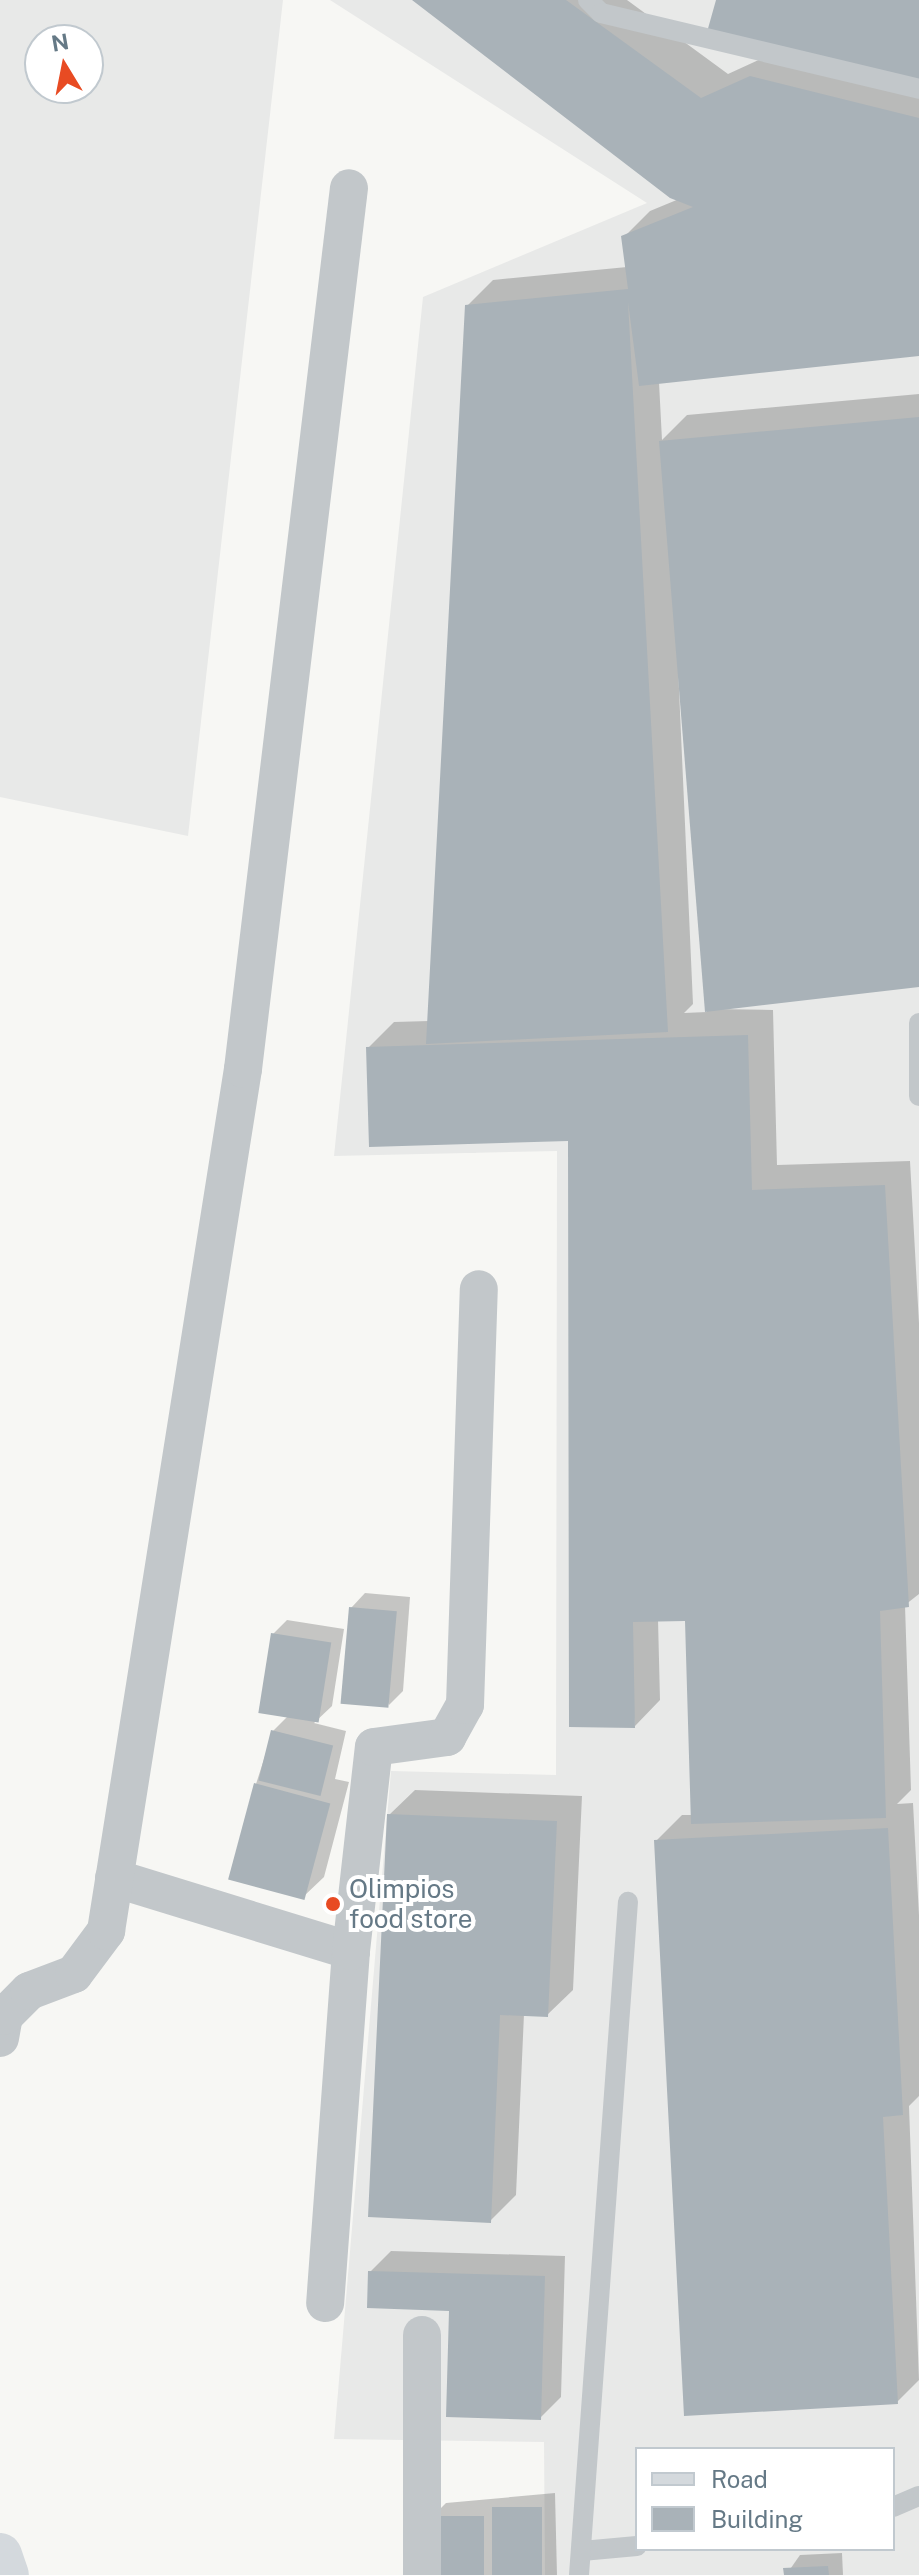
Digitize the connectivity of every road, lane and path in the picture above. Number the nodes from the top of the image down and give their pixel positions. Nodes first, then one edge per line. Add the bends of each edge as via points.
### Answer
1 (588, 0) edge
2 (919, 89) edge
3 (349, 188) dead end
4 (919, 1023) edge
5 (919, 1096) edge
6 (479, 1289) dead end
7 (114, 1878) junction
8 (628, 1902) dead end
9 (351, 1951) junction
10 (0, 2038) edge
11 (325, 2303) dead end
12 (422, 2335) dead end
13 (919, 2496) edge
14 (895, 2506) edge
15 (635, 2546) edge
16 (582, 2551) junction
17 (0, 2555) edge
18 (7, 2575) edge
19 (422, 2575) edge
20 (579, 2575) edge

1 - 2 lane via 601,13
3 - 7 street via 243,1069
4 - 5 lane
6 - 9 street via 465,1705 447,1737 374,1747
7 - 9 street
7 - 10 street via 106,1931 74,1974 21,2000 4,2016
8 - 16 lane
9 - 11 street
12 - 19 street
13 - 14 lane
15 - 16 lane
16 - 20 lane
17 - 18 main road

